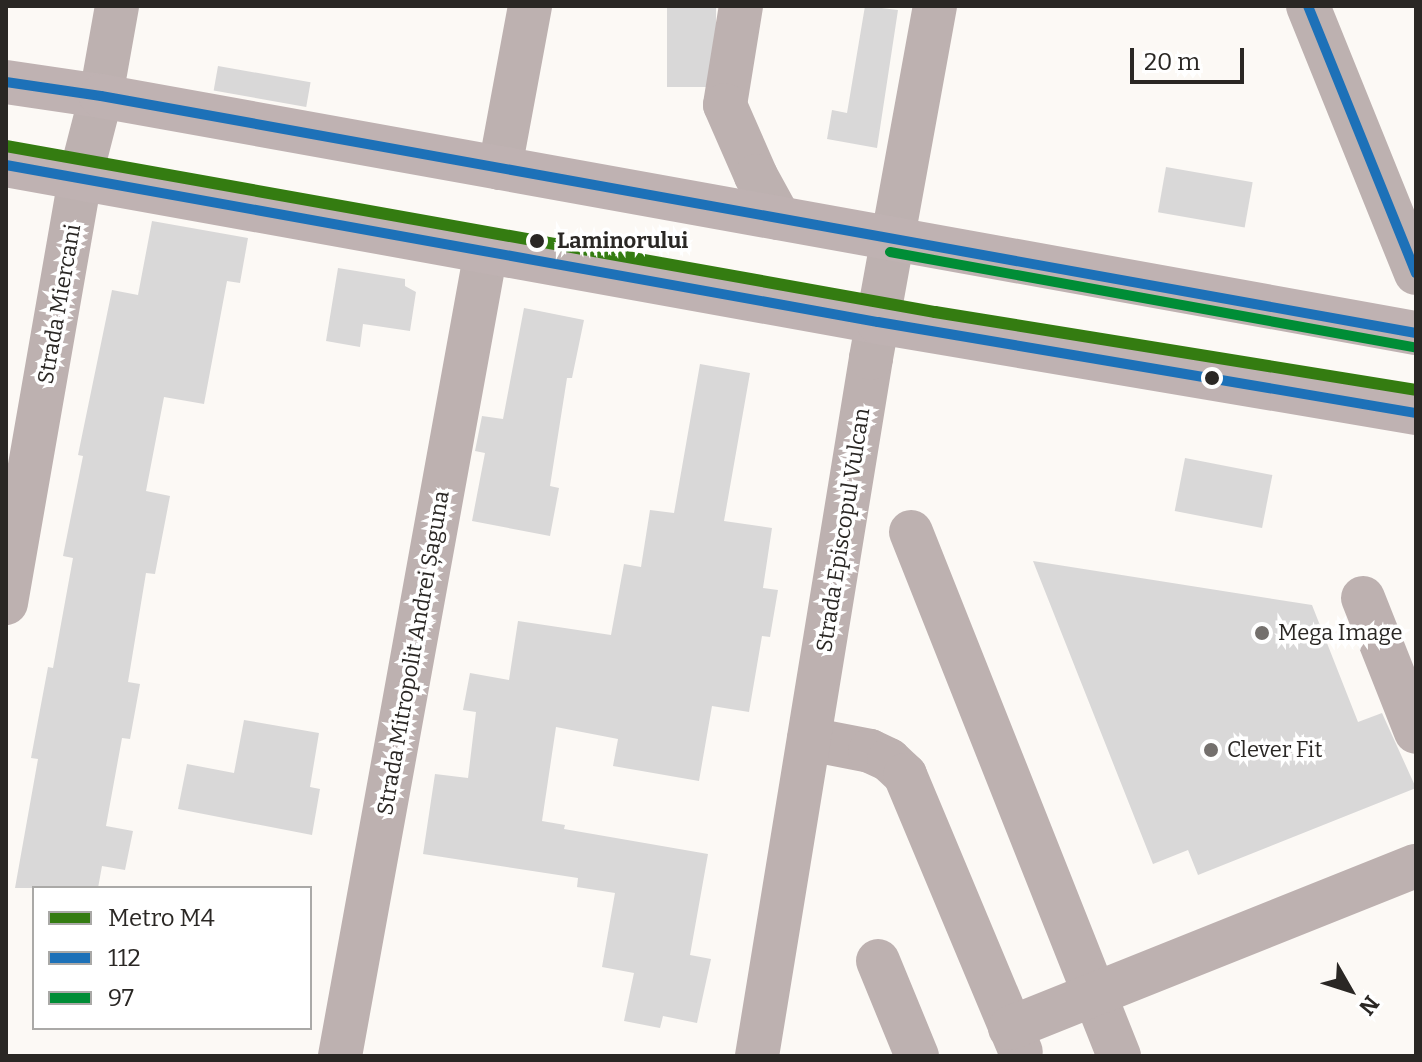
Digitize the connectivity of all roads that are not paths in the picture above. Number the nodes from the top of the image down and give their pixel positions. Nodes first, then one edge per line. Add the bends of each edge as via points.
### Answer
1 (117, 6) edge
2 (530, 6) edge
3 (741, 6) edge
4 (935, 6) edge
5 (1308, 6) edge
6 (6, 82) edge
7 (101, 96) junction
8 (6, 165) edge
9 (500, 168) junction
10 (80, 178) junction
11 (779, 218) junction
12 (893, 238) junction
13 (486, 251) junction
14 (1416, 273) edge
15 (878, 322) junction
16 (1416, 333) edge
17 (1416, 413) edge
18 (911, 532) dead end
19 (1363, 598) dead end
20 (6, 603) edge
21 (1416, 732) edge
22 (809, 739) junction
23 (1416, 866) edge
24 (878, 961) dead end
25 (1095, 995) junction
26 (1016, 1042) edge
27 (340, 1056) edge
28 (757, 1056) edge
29 (917, 1056) edge
30 (1119, 1056) edge

1 - 7 street, Strada Miercani
2 - 9 street
3 - 11 street via 725,105
4 - 12 street, Strada Episcopul Vulcan
5 - 14 street
6 - 7 main road
7 - 9 main road
7 - 10 street, Strada Miercani
8 - 10 main road
9 - 11 main road
10 - 13 main road
10 - 20 street, Strada Miercani
11 - 12 main road
12 - 15 street, Strada Episcopul Vulcan
12 - 16 main road
13 - 15 main road
13 - 27 street, Strada Mitropolit Andrei Șaguna
15 - 17 main road
15 - 22 street, Strada Episcopul Vulcan
18 - 25 street
19 - 21 street
22 - 26 street via 870,751 905,775
22 - 28 street, Strada Episcopul Vulcan
23 - 25 street
24 - 29 street
25 - 26 street
25 - 30 street

